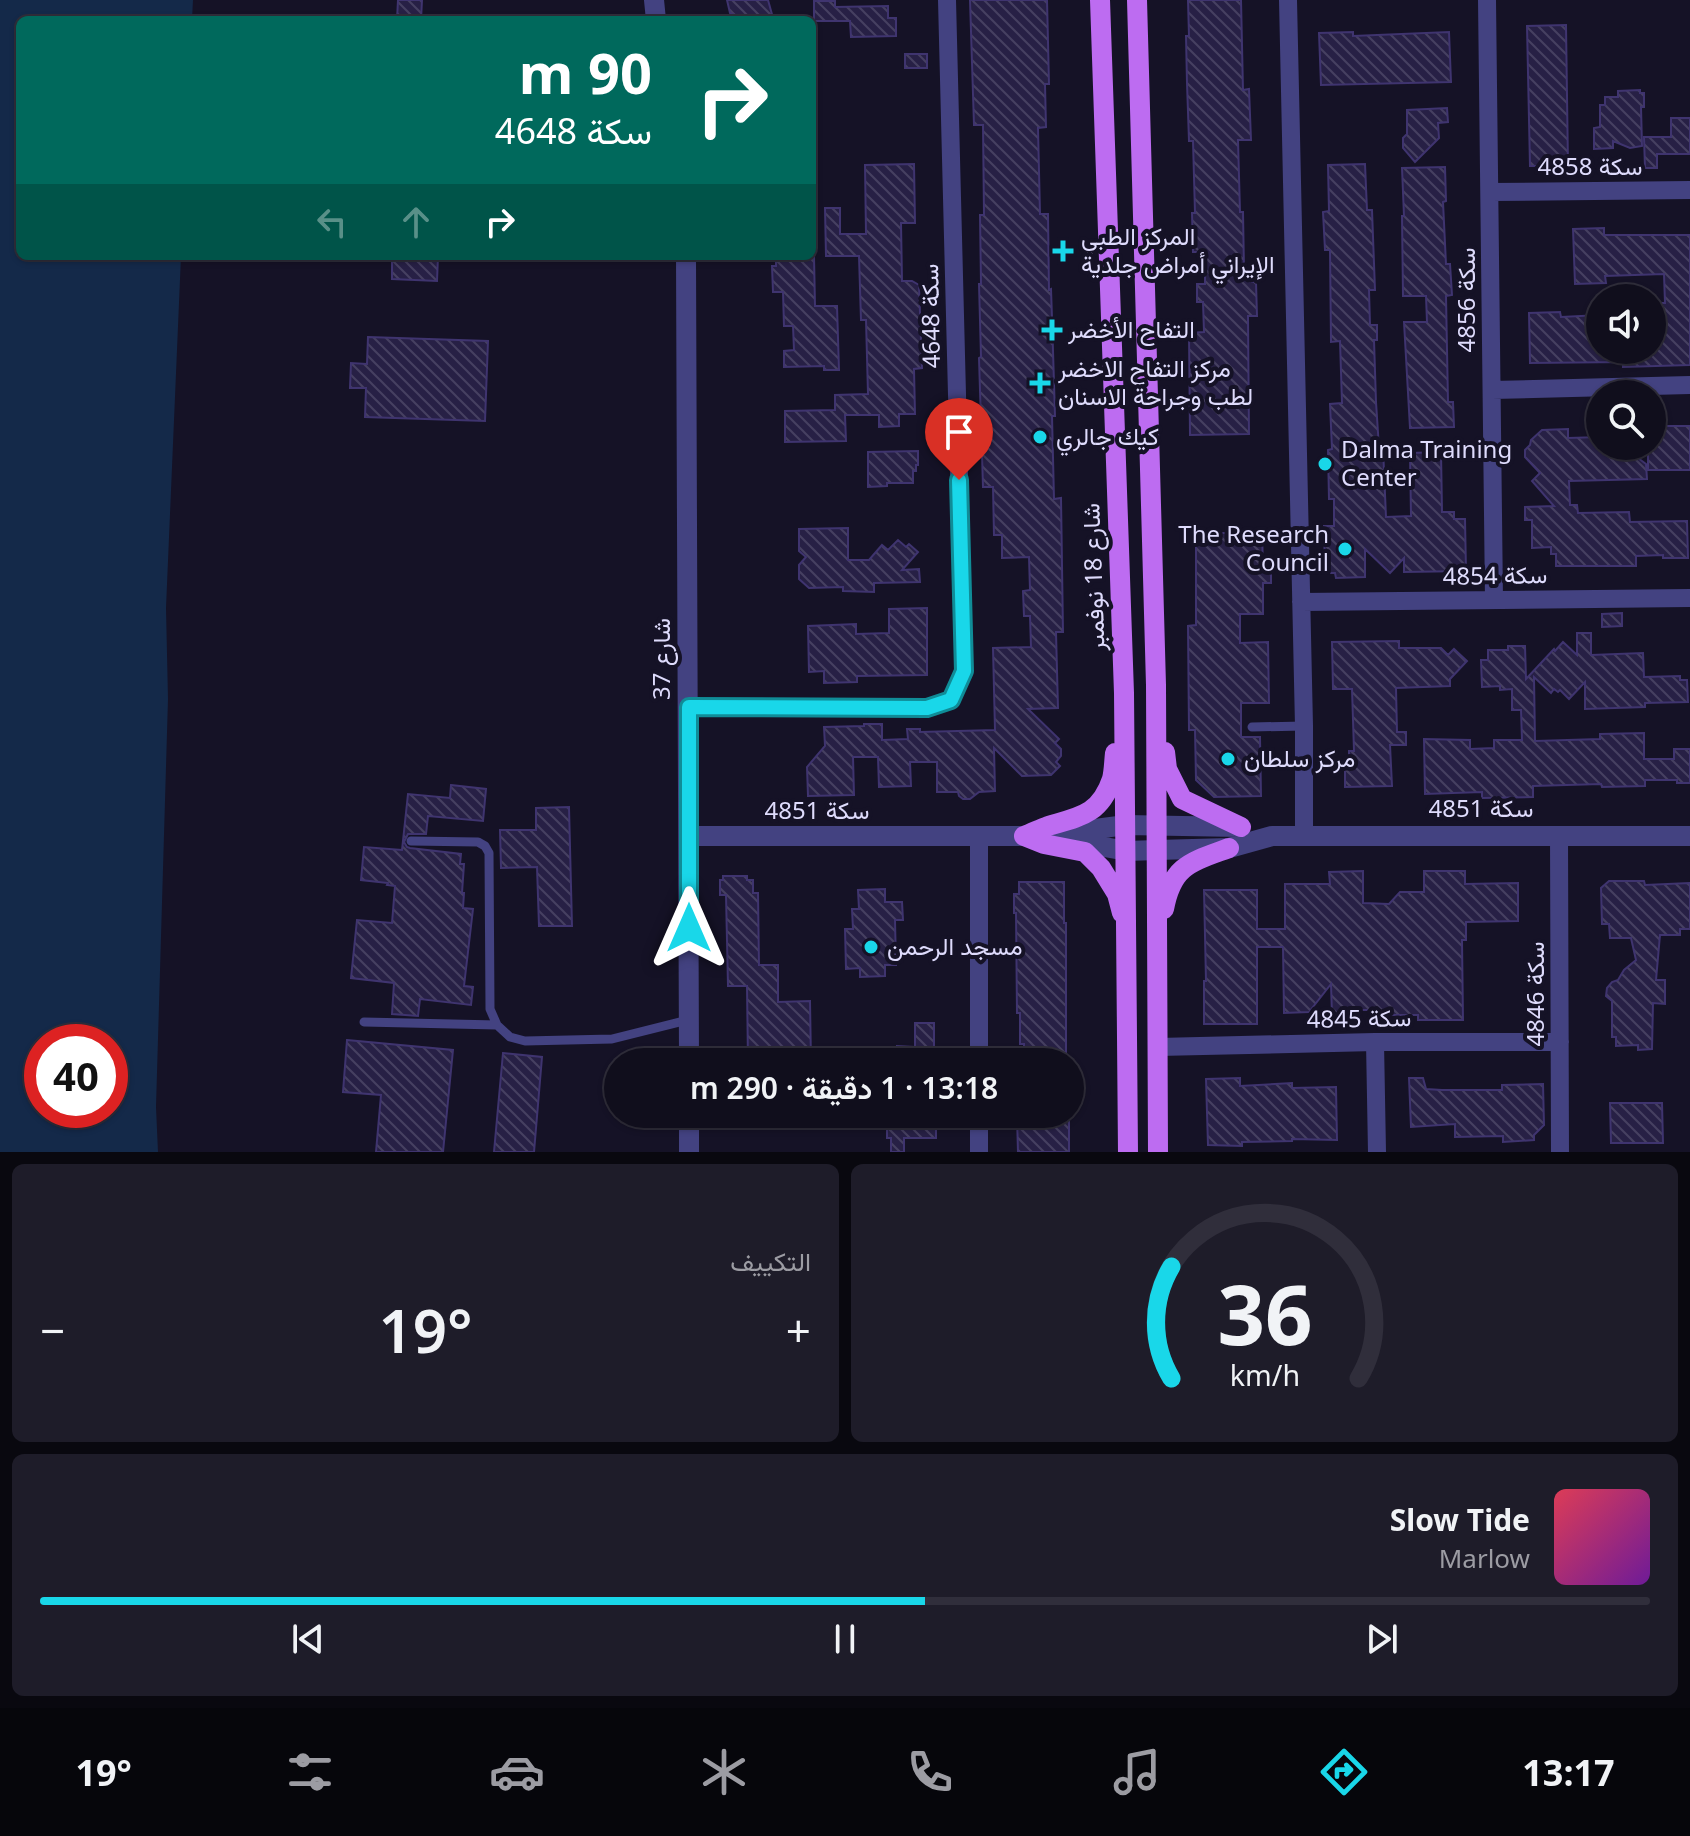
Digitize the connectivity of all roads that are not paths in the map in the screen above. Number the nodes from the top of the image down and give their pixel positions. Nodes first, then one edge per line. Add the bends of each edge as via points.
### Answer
1 (947, 0) edge
2 (1100, 0) edge
3 (1137, 0) edge
4 (1288, 0) edge
5 (1487, 0) edge
6 (1690, 190) edge
7 (1490, 192) junction
8 (686, 260) edge
9 (1690, 385) edge
10 (1492, 390) junction
11 (1690, 598) edge
12 (1494, 600) junction
13 (1301, 602) junction
14 (1156, 685) junction
15 (1124, 693) junction
16 (689, 707) junction
17 (1304, 726) junction
18 (1252, 727) dead end
19 (1126, 825) junction
20 (1157, 825) junction
21 (1241, 827) junction
22 (1559, 835) junction
23 (689, 836) junction
24 (1033, 836) junction
25 (1272, 836) junction
26 (1304, 836) junction
27 (1690, 836) edge
28 (979, 837) junction
29 (411, 841) dead end
30 (1229, 848) junction
31 (1157, 850) junction
32 (1127, 851) junction
33 (1127, 936) junction
34 (1158, 973) junction
35 (688, 1020) junction
36 (364, 1022) dead end
37 (497, 1025) junction
38 (1375, 1042) junction
39 (1560, 1042) junction
40 (1158, 1047) junction
41 (689, 1048) edge
42 (979, 1048) edge
43 (689, 1128) edge
44 (979, 1128) edge
45 (689, 1152) edge
46 (979, 1152) edge
47 (1128, 1152) edge
48 (1158, 1152) edge
49 (1377, 1152) edge
50 (1560, 1152) edge

1 - 16 street, سكة 4648 via 964,671 951,700 927,708
2 - 15 main road, شارع 18 نوفمبر
3 - 14 main road
4 - 13 street
5 - 7 street, سكة 4856
6 - 7 street, سكة 4858
7 - 10 street, سكة 4856
8 - 16 street, شارع 37
9 - 10 street
10 - 12 street, سكة 4856
11 - 12 street, سكة 4854
12 - 13 street, سكة 4854
13 - 17 street
14 - 20 main road
14 - 21 main road via 1167,769 1182,799
15 - 19 main road, شارع 18 نوفمبر
15 - 24 main road via 1112,778 1099,802 1083,817
16 - 23 street, شارع 37
17 - 18 lane
17 - 26 street
19 - 20 street, سكة 4851
19 - 24 street, سكة 4851
19 - 32 main road, شارع 18 نوفمبر
20 - 21 street, سكة 4851
20 - 31 main road
21 - 25 street, سكة 4851
22 - 26 street, سكة 4851
22 - 27 street, سكة 4851
22 - 39 street, سكة 4846
23 - 28 street, سكة 4851
23 - 35 street, شارع 37
24 - 28 street, سكة 4851
24 - 32 street, سكة 4851
24 - 33 main road via 1044,844 1085,852 1101,868 1117,894
25 - 26 street, سكة 4851
25 - 30 street, سكة 4851
28 - 42 street
29 - 37 lane via 478,842 489,853 490,1009
30 - 31 street, سكة 4851
30 - 34 main road via 1184,865 1177,875 1164,906
31 - 32 street, سكة 4851
31 - 34 main road
32 - 33 main road, شارع 18 نوفمبر
33 - 47 main road, شارع 18 نوفمبر
34 - 40 main road
35 - 37 lane via 612,1039 525,1041
35 - 41 street, شارع 37
36 - 37 lane
38 - 39 street, سكة 4845
38 - 40 street, سكة 4845
38 - 49 street
39 - 50 street, سكة 4846
40 - 48 main road
43 - 45 street
44 - 46 street

